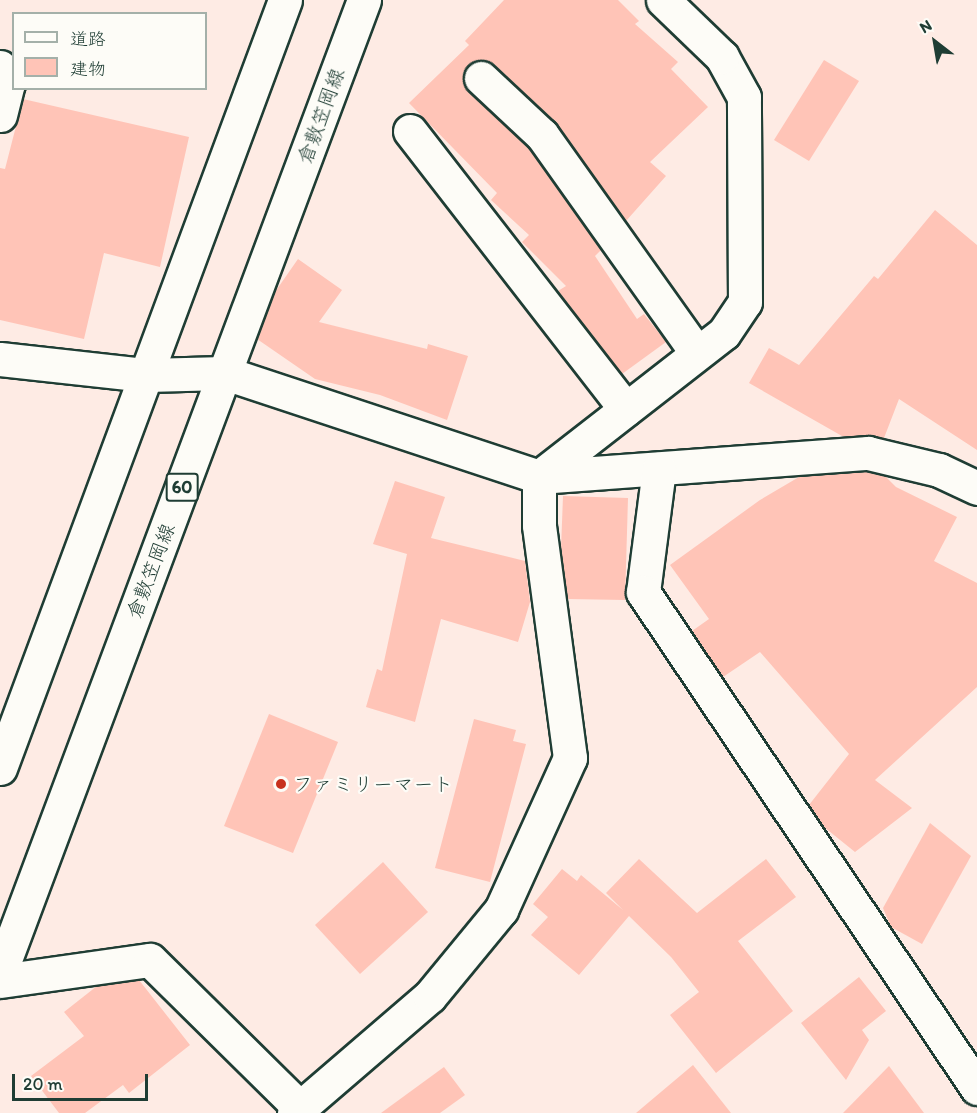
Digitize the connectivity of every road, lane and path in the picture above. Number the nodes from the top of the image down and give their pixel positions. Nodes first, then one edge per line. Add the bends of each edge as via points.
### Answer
1 (285, 0) edge
2 (364, 0) edge
3 (663, 0) edge
4 (0, 68) edge
5 (481, 78) dead end
6 (0, 115) edge
7 (410, 131) dead end
8 (697, 353) junction
9 (0, 359) edge
10 (225, 373) junction
11 (146, 375) junction
12 (626, 410) junction
13 (659, 469) junction
14 (539, 477) junction
15 (977, 488) edge
16 (0, 768) edge
17 (0, 973) edge
18 (0, 981) edge
19 (977, 1088) edge
20 (297, 1110) edge

1 - 11 street
2 - 10 street, 倉敷笠岡線 / 60
3 - 8 street via 722,57 744,97 745,302 724,333
4 - 6 street via 8,83
5 - 8 street via 542,135
7 - 12 street
8 - 12 street
9 - 11 street
10 - 11 street
10 - 14 street
10 - 17 street, 倉敷笠岡線 / 60
11 - 16 street
12 - 14 street
13 - 14 street
13 - 15 street via 868,453 939,470
13 - 19 street via 643,592
14 - 20 street via 539,525 570,758 501,910 430,996
18 - 20 street via 150,960

